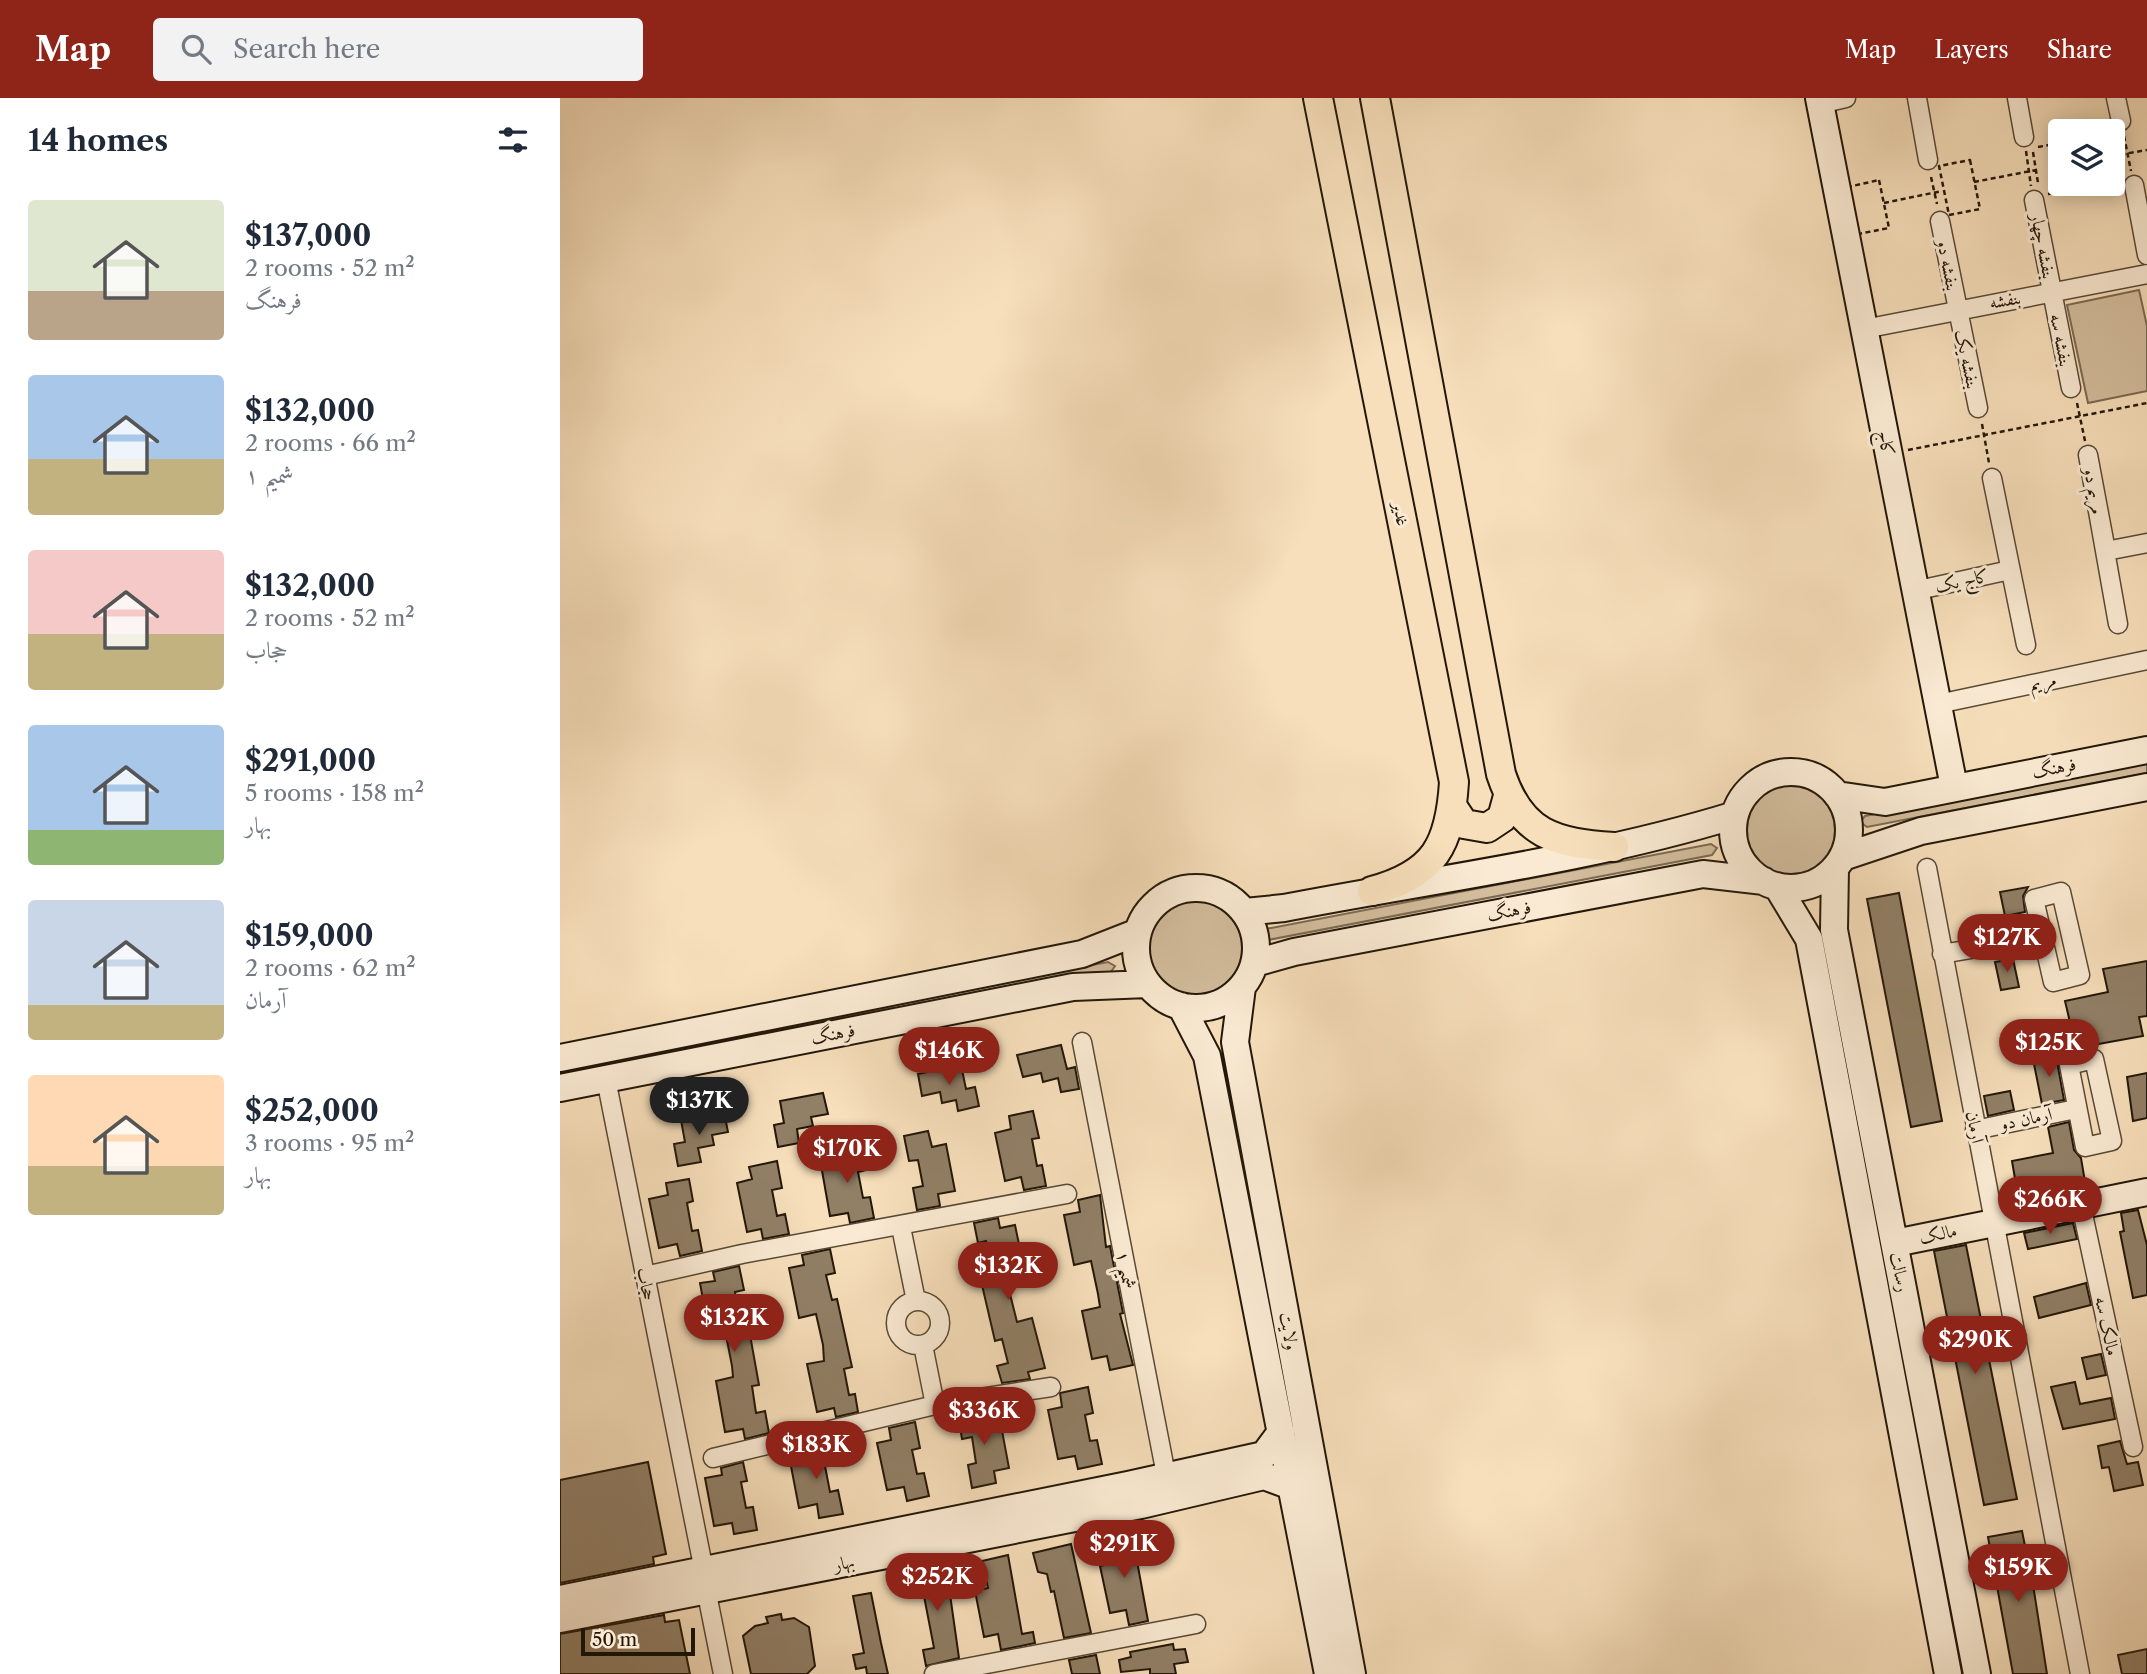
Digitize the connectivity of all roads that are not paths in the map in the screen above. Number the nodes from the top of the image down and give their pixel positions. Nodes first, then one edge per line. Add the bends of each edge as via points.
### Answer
1 (1318, 98) edge
2 (1375, 98) edge
3 (1917, 98) edge
4 (2017, 98) edge
5 (2116, 98) edge
6 (1828, 100) edge
7 (2121, 119) edge
8 (2024, 137) road end
9 (1928, 160) road end
10 (2133, 185) road end
11 (2037, 193) road end
12 (1940, 222) road end
13 (2147, 255) edge
14 (2147, 274) edge
15 (2052, 292) junction
16 (1957, 309) junction
17 (1864, 328) junction
18 (2071, 388) road end
19 (1978, 408) road end
20 (1992, 478) road end
21 (2147, 543) edge
22 (2010, 570) junction
23 (1914, 591) junction
24 (2118, 624) dead end
25 (2026, 645) dead end
26 (2147, 660) edge
27 (1938, 704) junction
28 (2147, 750) edge
29 (1954, 787) junction
30 (2147, 787) edge
31 (1837, 795) junction
32 (1508, 796) junction
33 (1452, 806) junction
34 (1735, 815) junction
35 (1614, 847) junction
36 (1839, 863) junction
37 (1927, 868) dead end
38 (1770, 884) junction
39 (1372, 891) junction
40 (1245, 912) junction
41 (1138, 932) junction
42 (2041, 937) junction
43 (1942, 954) junction
44 (1255, 963) junction
45 (1148, 984) junction
46 (1242, 987) junction
47 (1181, 1006) junction
48 (1082, 1042) dead end
49 (560, 1058) edge
50 (606, 1079) junction
51 (560, 1088) edge
52 (2076, 1109) junction
53 (1975, 1130) junction
54 (2147, 1192) edge
55 (1067, 1194) dead end
56 (2081, 1205) junction
57 (1994, 1223) junction
58 (901, 1227) junction
59 (1895, 1243) junction
60 (645, 1276) junction
61 (916, 1301) junction
62 (923, 1345) junction
63 (1051, 1387) dead end
64 (935, 1405) junction
65 (1280, 1432) junction
66 (2133, 1447) dead end
67 (713, 1458) dead end
68 (1291, 1486) junction
69 (1169, 1487) junction
70 (705, 1580) junction
71 (560, 1599) edge
72 (560, 1619) edge
73 (1196, 1624) dead end
74 (723, 1674) edge
75 (934, 1674) edge
76 (1328, 1674) edge
77 (1352, 1674) edge
78 (1948, 1674) edge
79 (1977, 1674) edge
80 (2080, 1674) edge

1 - 33 main road, غدیر via 1454,782
2 - 32 main road
3 - 9 street
4 - 8 street
5 - 7 street
6 - 17 street, کاج
10 - 13 street
11 - 15 street, بنفشه چهار
12 - 16 street, بنفشه دو
14 - 15 street, بنفشه
15 - 16 street, بنفشه
15 - 18 street, بنفشه سه
16 - 17 street, بنفشه
16 - 19 street, بنفشه یک
17 - 23 street, کاج
20 - 22 street, کاج یک
21 - 24 street, مریم دو via 2106,551 2088,455
22 - 23 street, کاج یک
22 - 25 street, کاج یک
23 - 27 street, کاج
26 - 27 street, مریم
27 - 29 street, کاج
28 - 29 street, فرهنگ
29 - 31 street, فرهنگ via 1885,802
30 - 36 street, فرهنگ via 1922,831
31 - 34 street via 1806,774 1780,773 1747,792
31 - 36 street via 1849,832
32 - 33 main road via 1502,818 1487,828 1464,824
32 - 35 main road via 1521,816 1542,833 1569,842
33 - 39 main road, غدیر via 1446,834 1425,868 1404,881
34 - 35 street
34 - 38 street via 1738,853
35 - 39 street
36 - 38 street via 1815,883 1802,887
36 - 59 street, رسالت via 1834,930
37 - 43 street, آرمان
38 - 44 street, فرهنگ via 1703,874
38 - 78 street, رسالت via 1809,939
39 - 40 street
40 - 41 street via 1212,889 1185,888 1150,908
40 - 44 street via 1256,936
41 - 45 street via 1137,959
41 - 49 street, فرهنگ via 1082,954
42 - 42 street via 2053,982 2080,975 2061,892 2034,899
42 - 43 street
43 - 53 street, آرمان
44 - 46 street
45 - 47 street
45 - 50 street, فرهنگ via 1073,987
46 - 47 street via 1221,1003
46 - 77 street, ولایت via 1235,1042
47 - 65 street, ولایت via 1206,1056
48 - 69 street, شمیم ۱
50 - 51 street, فرهنگ
50 - 60 street, حجاب
52 - 52 street via 2085,1147 2112,1142 2094,1059 2069,1065
52 - 53 street, آرمان دو
53 - 57 street, آرمان
54 - 56 street, مالک
55 - 58 street
56 - 57 street, مالک
56 - 66 street, مالک سه
57 - 59 street, مالک
57 - 80 street, آرمان
58 - 60 street
58 - 61 street
59 - 79 street, رسالت
60 - 70 street, حجاب
61 - 62 street via 927,1302 941,1319 940,1330
61 - 62 street via 902,1308 896,1323 901,1338
62 - 64 street
63 - 64 street
64 - 67 street
65 - 68 street, ولایت
65 - 69 street, بهار via 1264,1455
68 - 69 street, بهار via 1264,1476
68 - 76 street, ولایت
69 - 70 street, بهار
70 - 71 street, بهار
70 - 72 street, بهار
70 - 74 street, حجاب
73 - 75 street

